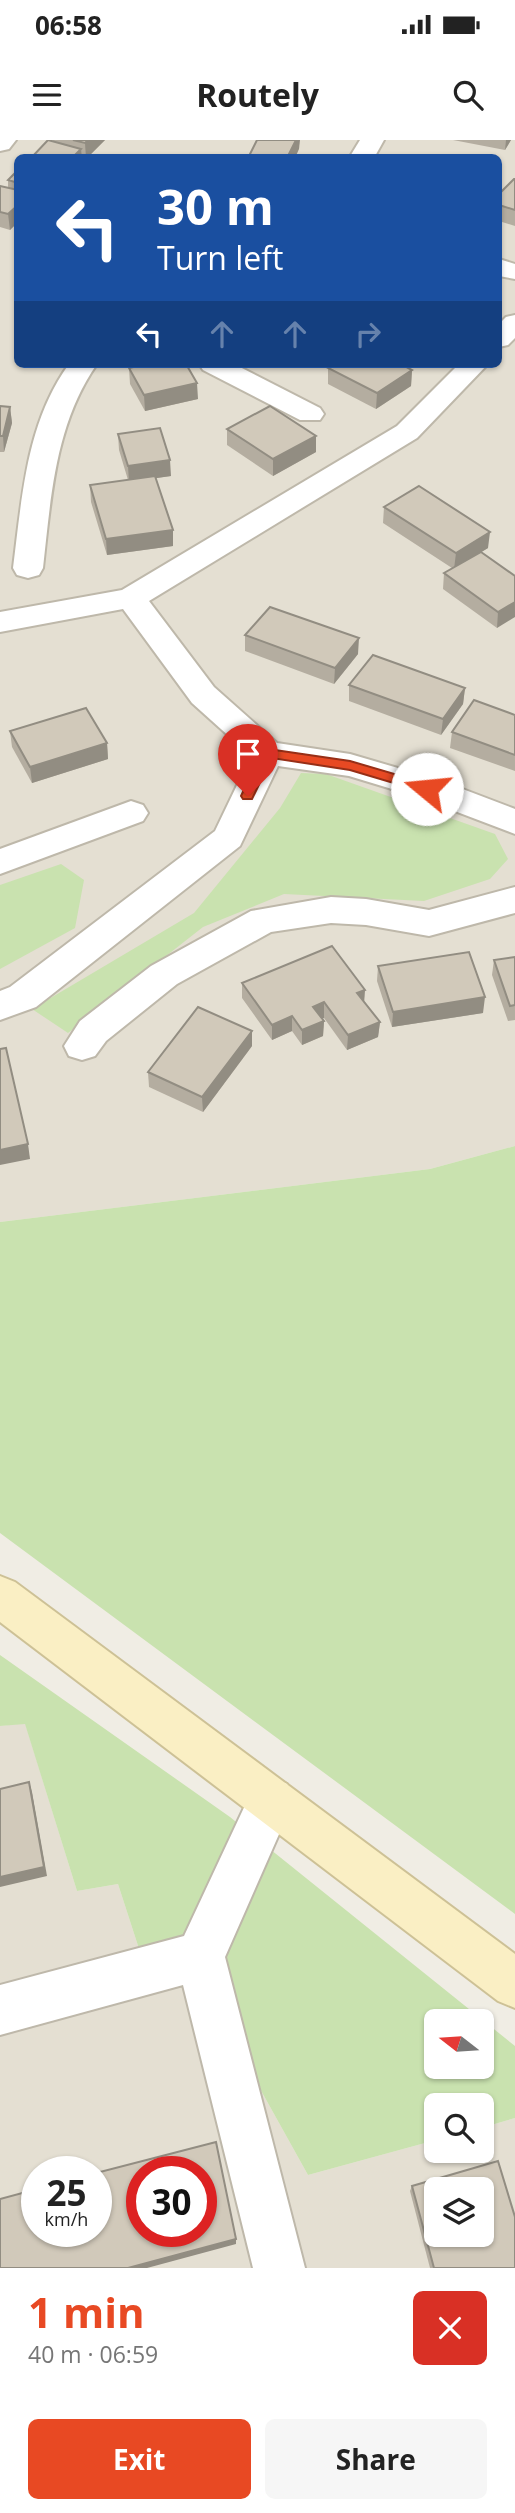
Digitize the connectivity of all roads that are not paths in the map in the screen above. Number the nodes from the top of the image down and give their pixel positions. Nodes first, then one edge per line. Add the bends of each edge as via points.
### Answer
1 (4, 140) edge
2 (0, 144) edge
3 (515, 323) edge
4 (502, 336) edge
5 (79, 368) edge
6 (220, 368) edge
7 (470, 368) edge
8 (310, 414) dead end
9 (28, 568) dead end
10 (131, 598) junction
11 (0, 622) edge
12 (268, 753) junction
13 (131, 813) dead end
14 (515, 822) edge
15 (0, 862) edge
16 (515, 900) edge
17 (0, 1006) edge
18 (82, 1046) dead end
19 (0, 1596) edge
20 (271, 1800) junction
21 (200, 1956) junction
22 (515, 1984) edge
23 (0, 2010) edge
24 (279, 2268) edge

1 - 2 street
3 - 4 street
5 - 9 street via 71,377 44,452
6 - 8 street
7 - 10 street via 407,432
10 - 11 street
10 - 12 street via 203,695
12 - 14 street via 350,765
12 - 17 street via 228,838 23,997
13 - 15 street
16 - 18 street via 429,923 331,910 263,920 164,975 93,1031
19 - 20 main road
20 - 21 street
20 - 22 main road
21 - 23 street
21 - 24 street

